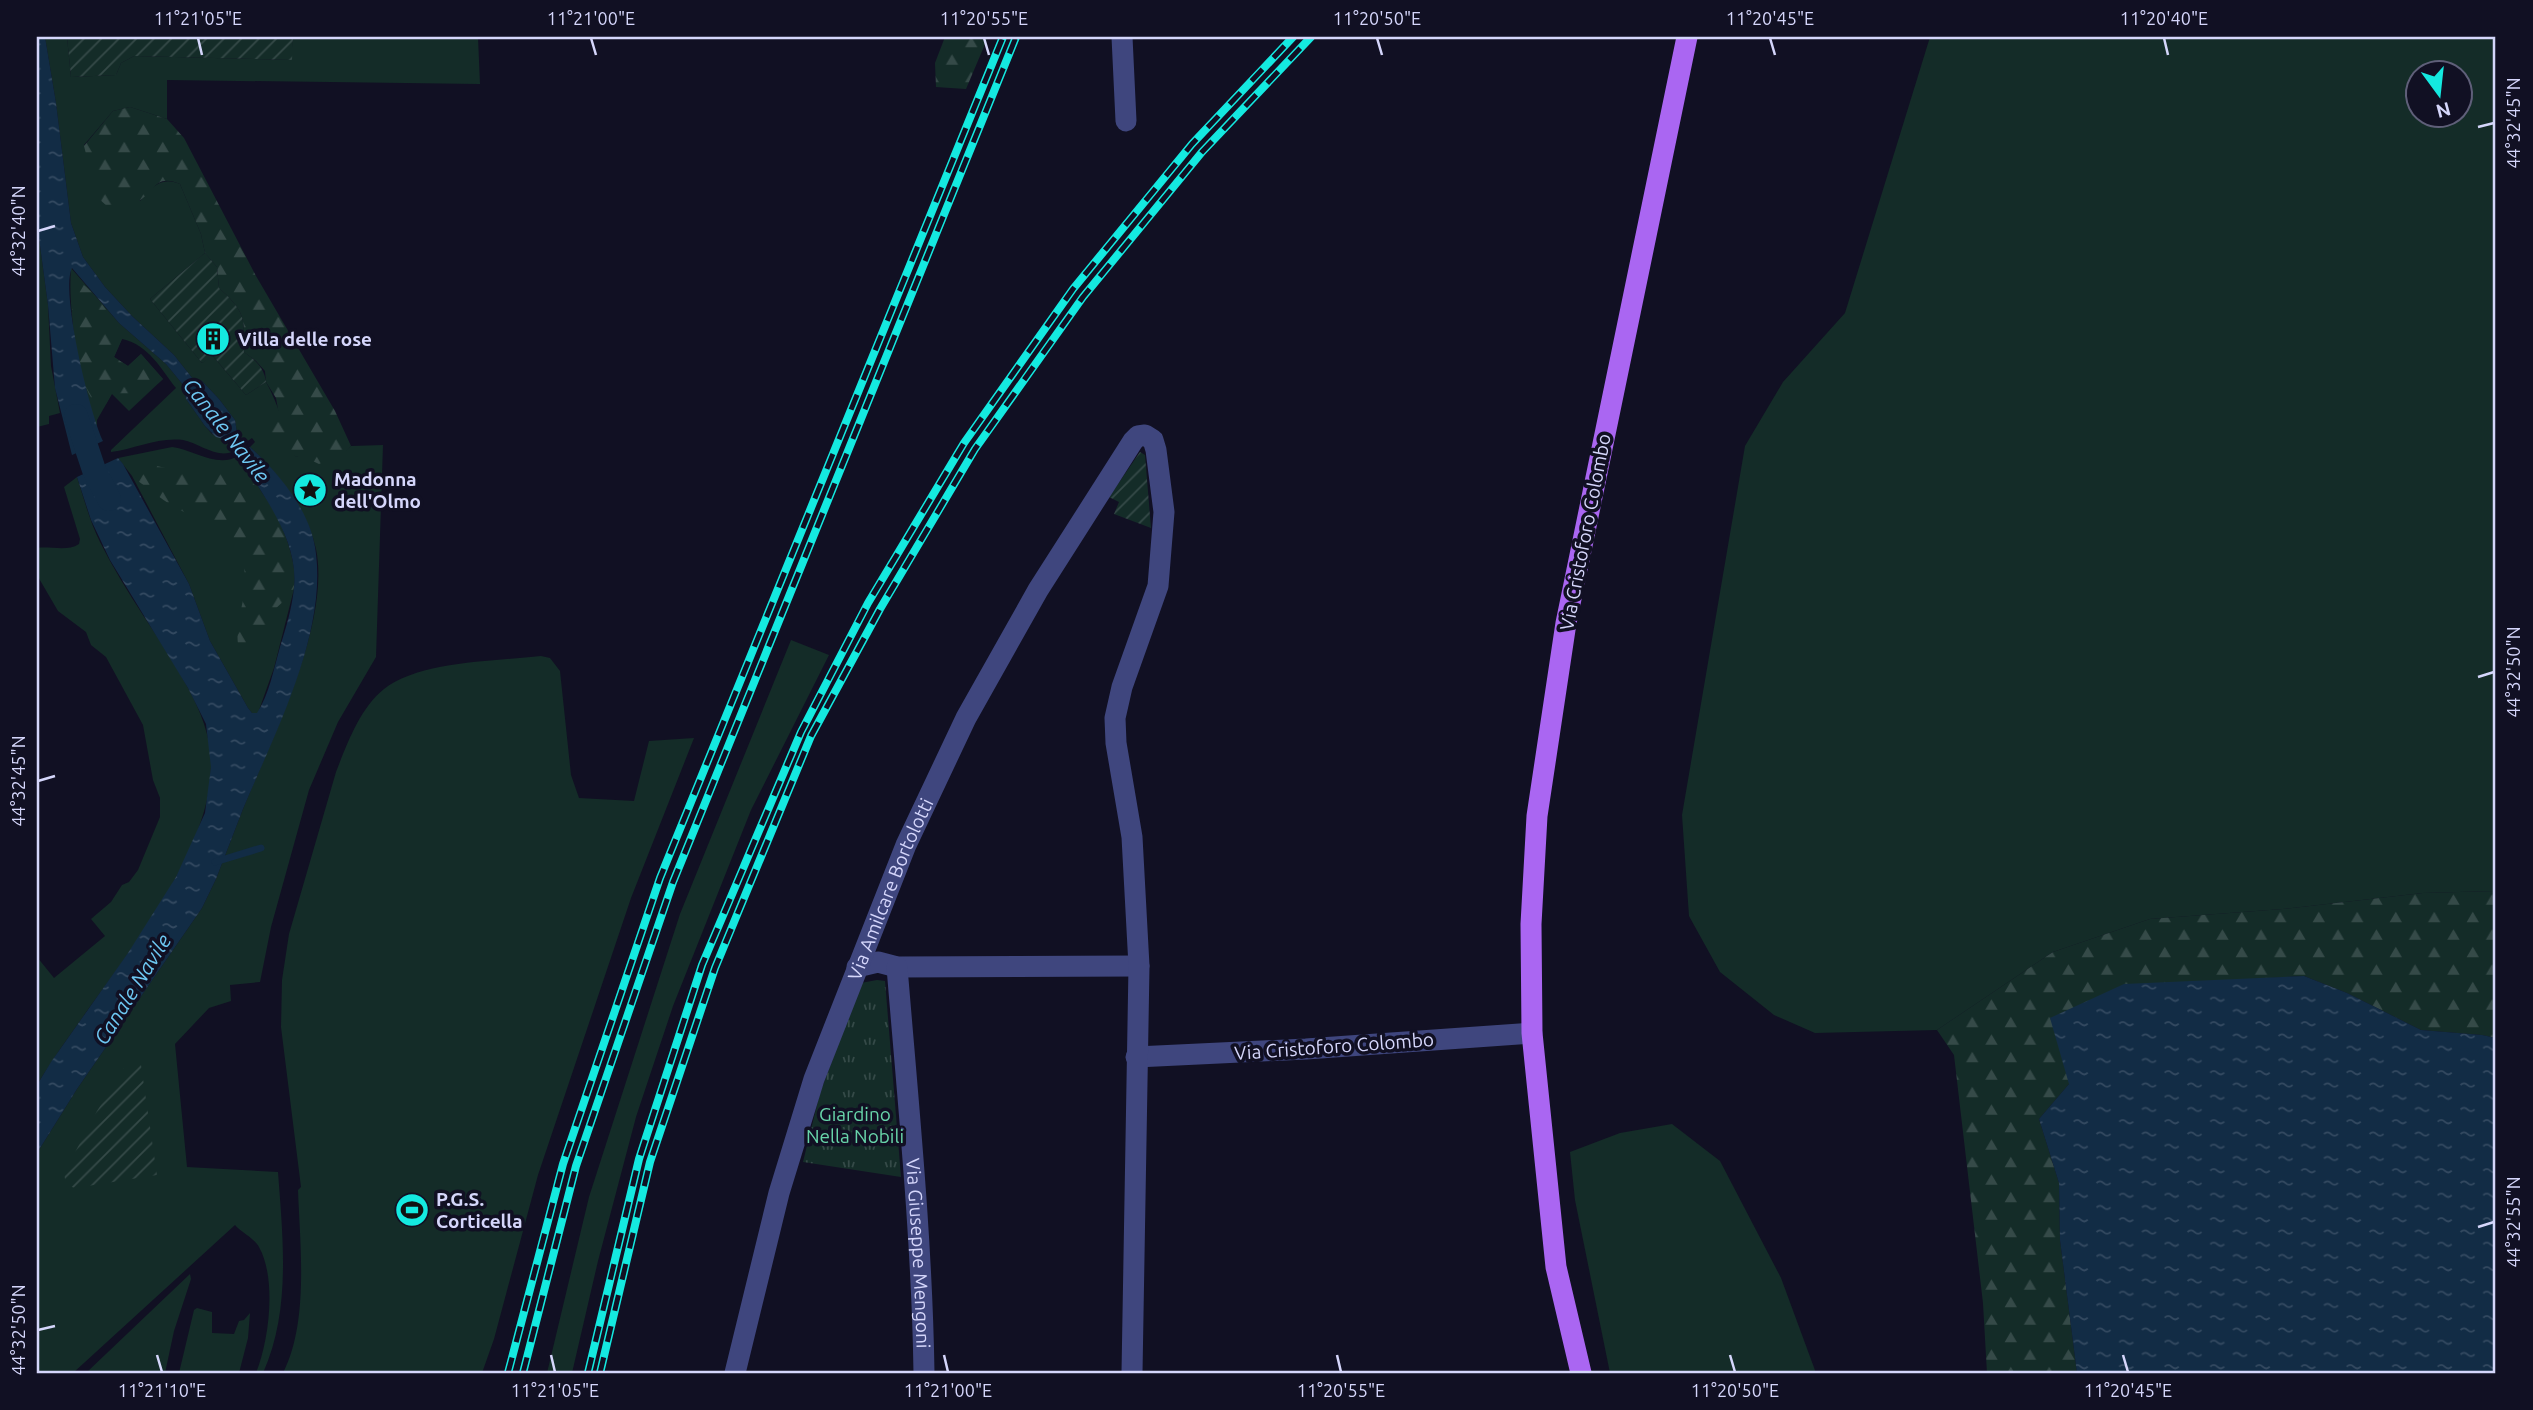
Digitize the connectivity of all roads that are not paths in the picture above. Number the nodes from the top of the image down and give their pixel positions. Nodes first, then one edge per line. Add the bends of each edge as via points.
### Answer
1 (1122, 37) edge
2 (1687, 37) edge
3 (1126, 121) dead end
4 (1139, 966) junction
5 (857, 967) junction
6 (897, 967) junction
7 (1532, 1033) junction
8 (1136, 1056) junction
9 (735, 1373) edge
10 (924, 1373) edge
11 (1132, 1373) edge
12 (1581, 1373) edge

1 - 3 street
2 - 7 main road, Via Cristoforo Colombo via 1566,623 1537,816
4 - 5 street, Via Amilcare Bortolotti via 1132,837 1115,718 1158,586 1164,512 1161,475 1153,440 1145,435 1133,441 1038,590 966,718 906,845
4 - 6 street
4 - 8 street
5 - 6 street via 878,962
5 - 9 street, Via Amilcare Bortolotti via 814,1079 779,1193
6 - 10 street, Via Giuseppe Mengoni
7 - 8 street, Via Cristoforo Colombo
7 - 12 main road, Via Cristoforo Colombo via 1556,1267
8 - 11 street

